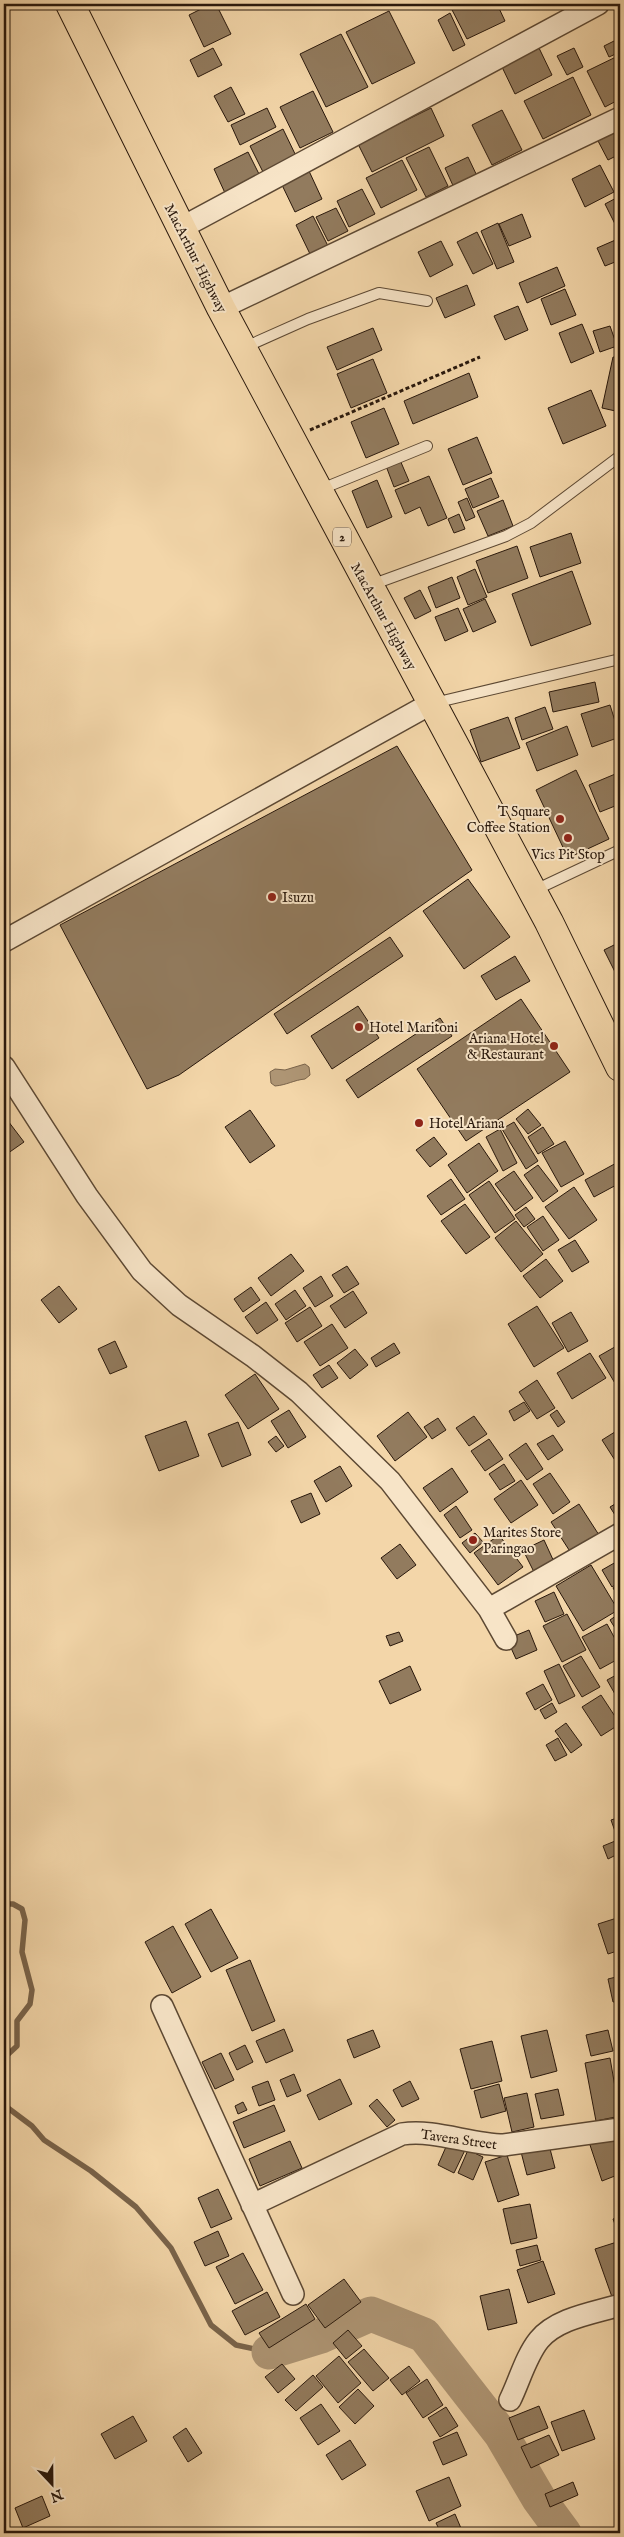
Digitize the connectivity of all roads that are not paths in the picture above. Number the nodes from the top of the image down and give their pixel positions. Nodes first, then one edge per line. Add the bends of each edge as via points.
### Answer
1 (70, 4) edge
2 (598, 4) edge
3 (620, 118) edge
4 (181, 228) junction
5 (427, 301) dead end
6 (221, 308) junction
7 (242, 349) junction
8 (427, 446) dead end
9 (620, 456) edge
10 (317, 491) junction
11 (367, 586) junction
12 (620, 659) edge
13 (432, 703) junction
14 (620, 850) edge
15 (532, 891) junction
16 (4, 941) edge
17 (620, 1066) edge
18 (4, 1067) edge
19 (618, 1540) edge
20 (489, 1609) junction
21 (506, 1639) dead end
22 (162, 2006) dead end
23 (620, 2129) edge
24 (252, 2205) junction
25 (293, 2294) dead end
26 (620, 2305) edge
27 (510, 2400) dead end

1 - 4 highway, MacArthur Highway / 2
2 - 4 street
3 - 6 street
4 - 6 highway, MacArthur Highway / 2
5 - 7 lane via 379,293 308,319
6 - 7 highway, MacArthur Highway / 2
7 - 10 highway, MacArthur Highway / 2
8 - 10 lane
9 - 11 lane via 531,523 506,536
10 - 11 highway, MacArthur Highway / 2
11 - 13 highway, MacArthur Highway / 2
12 - 13 lane
13 - 15 highway, MacArthur Highway / 2
13 - 16 street
14 - 15 lane
15 - 17 highway, MacArthur Highway / 2
18 - 20 street via 88,1196 142,1271 179,1306 299,1392 361,1452 390,1481
19 - 20 street
20 - 21 street
22 - 24 street
23 - 24 street, Tavera Street via 504,2145 484,2145 427,2133 402,2134
24 - 25 street
26 - 27 street via 573,2320 545,2334 535,2346

